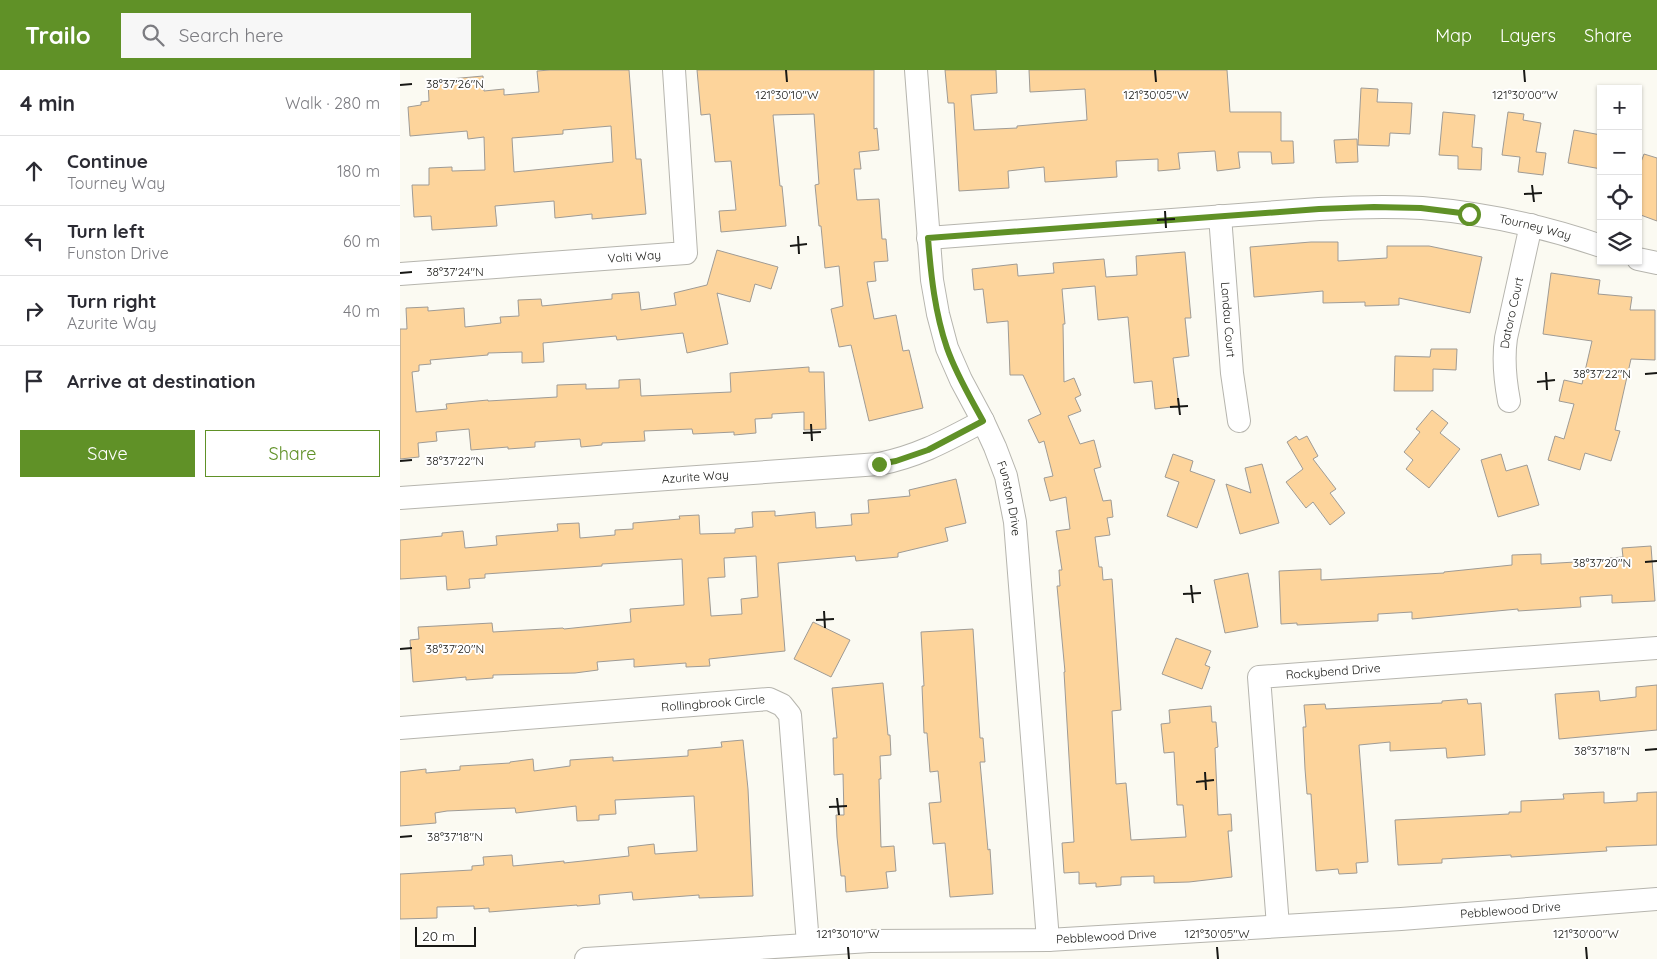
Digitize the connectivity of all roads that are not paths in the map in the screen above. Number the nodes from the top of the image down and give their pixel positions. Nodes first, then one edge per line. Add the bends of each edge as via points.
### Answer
1 (674, 70) edge
2 (916, 70) edge
3 (1220, 216) junction
4 (1531, 226) junction
5 (928, 238) junction
6 (1597, 245) edge
7 (1642, 260) edge
8 (1657, 263) edge
9 (400, 274) edge
10 (1509, 401) dead end
11 (983, 421) junction
12 (1239, 421) dead end
13 (400, 498) edge
14 (1657, 648) edge
15 (400, 728) edge
16 (1657, 899) edge
17 (1278, 926) junction
18 (1048, 940) junction
19 (808, 944) junction
20 (710, 955) edge
21 (586, 959) edge

1 - 9 street, Volti Way via 686,253
2 - 5 street, Funston Drive
3 - 4 street, Tourney Way via 1319,209 1421,208
3 - 5 street, Tourney Way
3 - 12 street, Landau Court via 1232,373
4 - 6 street, Tourney Way
4 - 10 street, Datoro Court via 1504,353
5 - 11 street, Funston Drive via 938,314 948,348
7 - 8 street
11 - 13 street, Azurite Way via 928,450 879,464
11 - 18 street, Funston Drive via 1006,476 1015,522
14 - 17 street, Rockybend Drive via 1259,677
15 - 19 street, Rollingbrook Circle via 769,699 782,705 790,716
16 - 17 street, Pebblewood Drive
17 - 18 street, Pebblewood Drive
18 - 19 street, Pebblewood Drive
19 - 20 street, Pebblewood Drive
20 - 21 street, Pebblewood Drive

